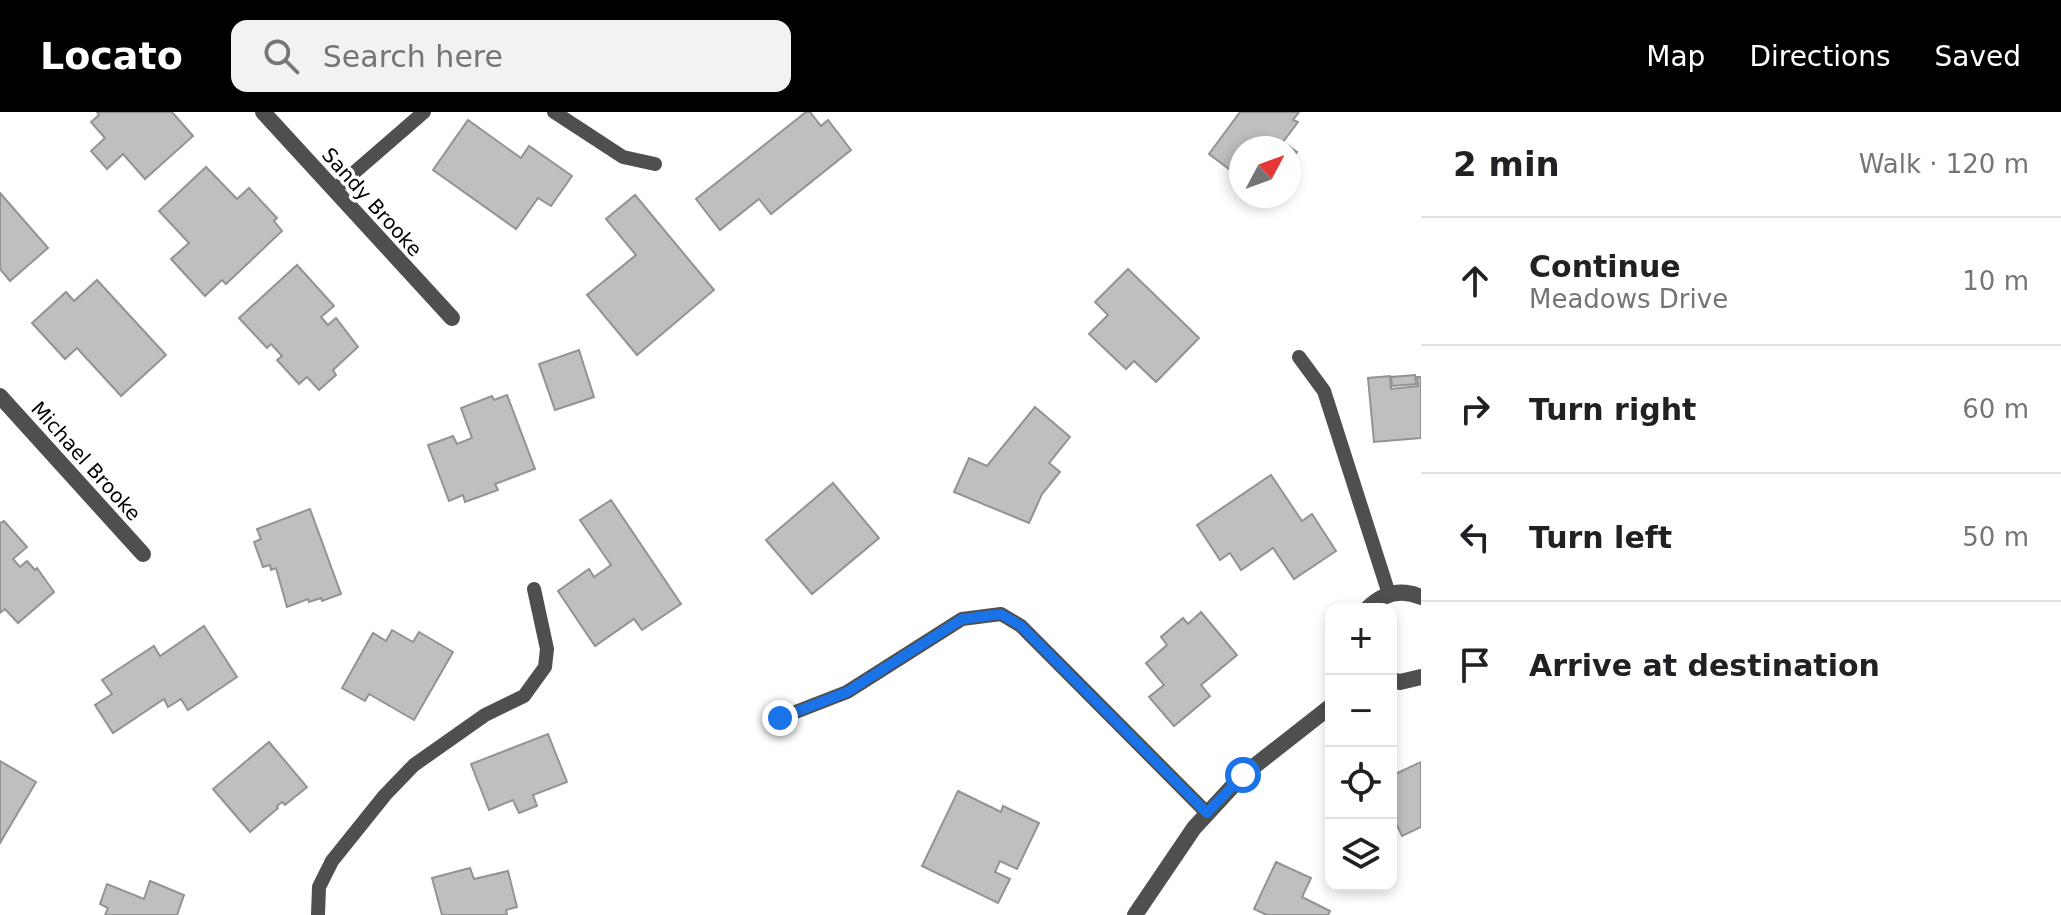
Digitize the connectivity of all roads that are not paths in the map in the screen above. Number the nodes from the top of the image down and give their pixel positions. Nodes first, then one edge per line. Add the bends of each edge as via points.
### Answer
1 (263, 112) edge
2 (424, 112) edge
3 (554, 112) edge
4 (655, 164) dead end
5 (334, 190) junction
6 (452, 318) dead end
7 (1299, 357) dead end
8 (0, 396) edge
9 (143, 554) dead end
10 (534, 589) dead end
11 (1389, 594) junction
12 (1421, 597) edge
13 (1373, 603) edge
14 (1421, 677) edge
15 (1397, 681) edge
16 (1325, 711) edge
17 (780, 718) dead end
18 (1207, 813) junction
19 (318, 915) edge
20 (1135, 915) edge

1 - 5 street, Sandy Brooke
2 - 5 lane
3 - 4 lane via 623,157
5 - 6 street, Sandy Brooke
7 - 11 lane via 1324,391
8 - 9 street, Michael Brooke
10 - 19 lane via 547,649 545,667 524,696 485,715 414,765 385,795 332,861 319,887
11 - 12 street
11 - 13 street
14 - 15 street
16 - 18 street via 1243,775
17 - 18 lane via 847,692 962,619 1001,614 1021,626
18 - 20 street

